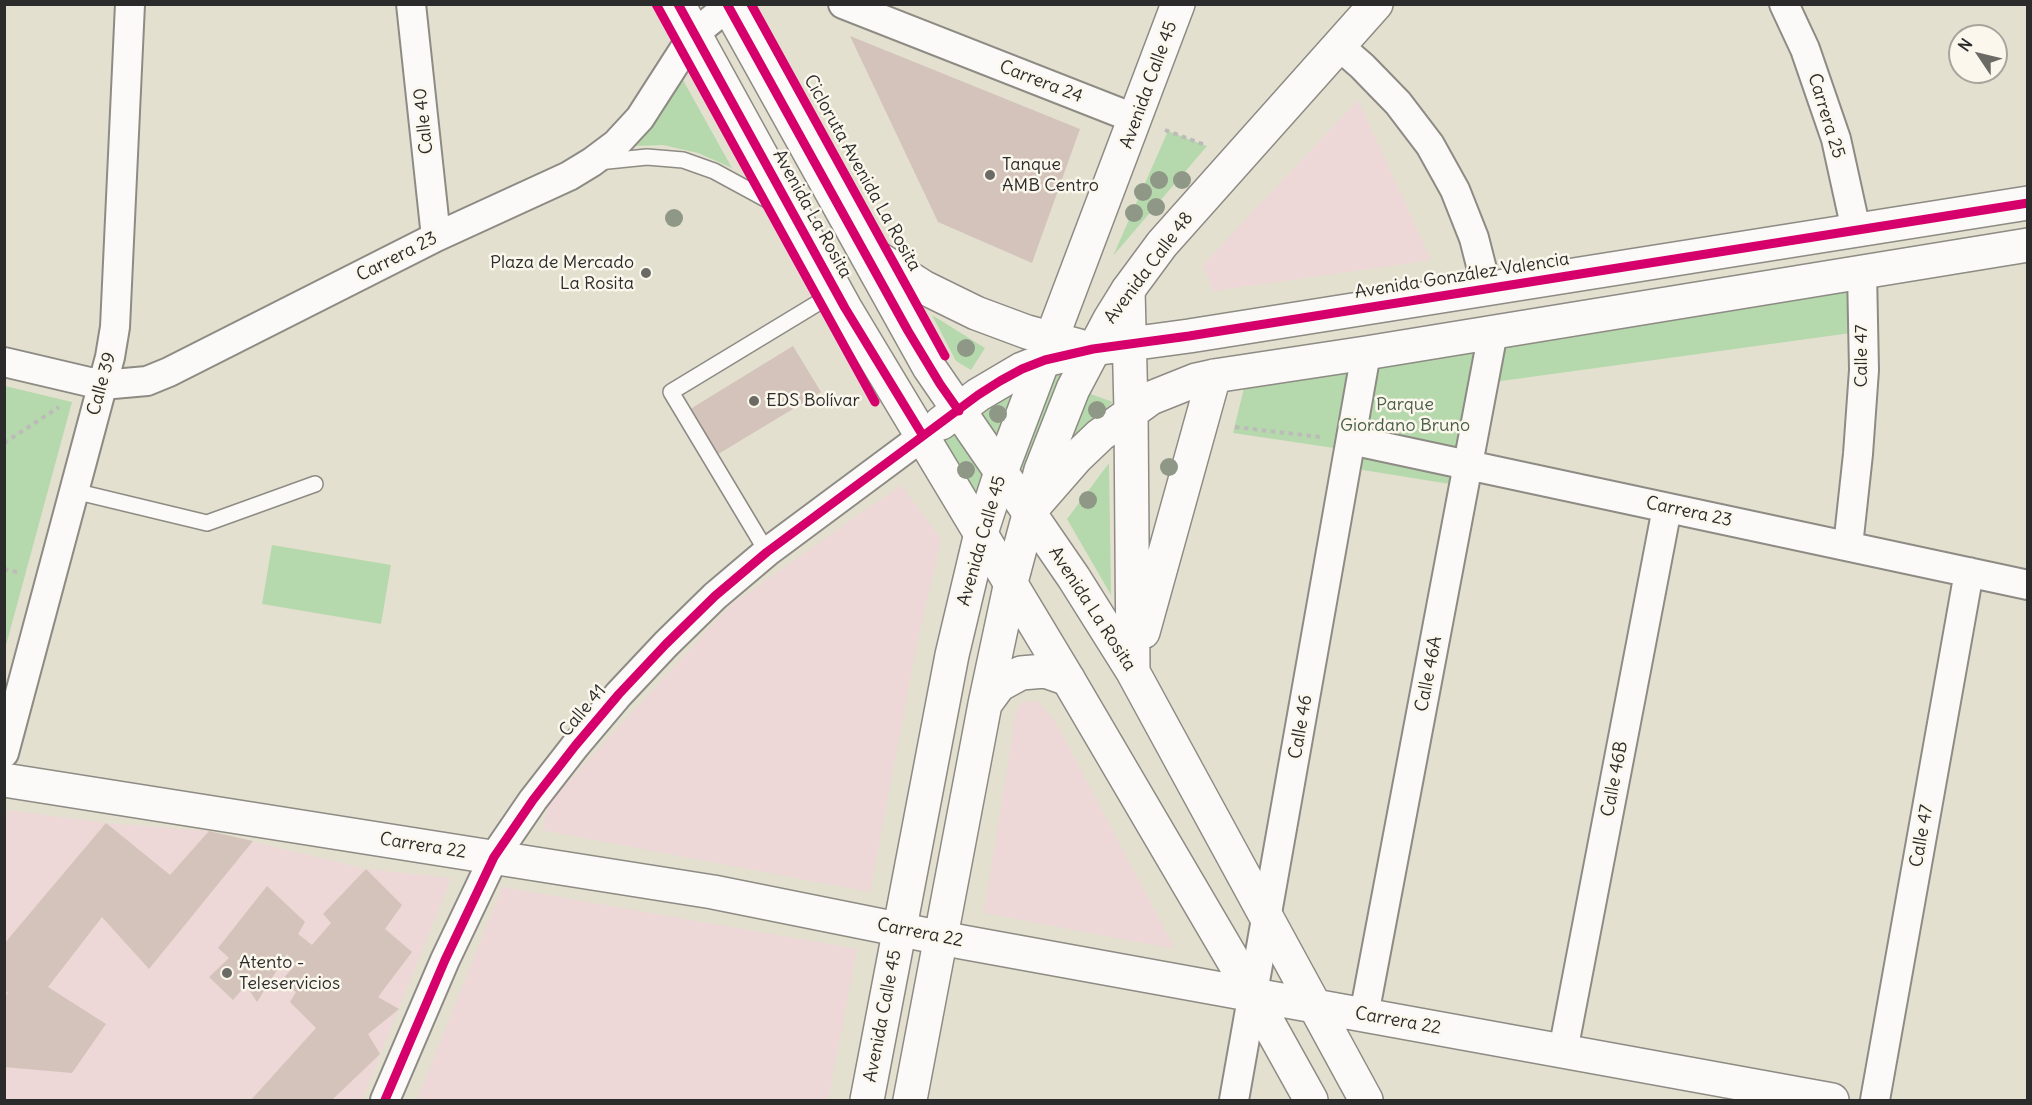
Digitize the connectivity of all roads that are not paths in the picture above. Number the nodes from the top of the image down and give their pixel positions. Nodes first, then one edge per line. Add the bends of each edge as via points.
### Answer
1 (130, 4) edge
2 (411, 4) edge
3 (678, 4) edge
4 (843, 4) edge
5 (1178, 4) edge
6 (1376, 4) edge
7 (1784, 4) edge
8 (730, 5) edge
9 (694, 34) junction
10 (1339, 46) junction
11 (1136, 119) junction
12 (592, 162) junction
13 (2028, 203) edge
14 (791, 214) junction
15 (1856, 230) junction
16 (436, 237) junction
17 (2028, 245) edge
18 (860, 246) junction
19 (1862, 272) junction
20 (1487, 289) junction
21 (1128, 290) junction
22 (836, 292) junction
23 (1493, 332) junction
24 (1130, 345) junction
25 (1093, 349) junction
26 (1049, 350) junction
27 (1366, 353) junction
28 (4, 362) edge
29 (1214, 376) junction
30 (98, 384) junction
31 (958, 411) junction
32 (1131, 411) junction
33 (923, 436) junction
34 (1351, 440) junction
35 (1468, 465) junction
36 (1001, 472) junction
37 (315, 484) dead end
38 (74, 491) junction
39 (1667, 508) junction
40 (1029, 512) junction
41 (981, 533) junction
42 (1848, 546) junction
43 (767, 552) junction
44 (1969, 573) junction
45 (1011, 582) junction
46 (2028, 585) edge
47 (1133, 672) junction
48 (1068, 679) junction
49 (985, 704) junction
50 (4, 753) edge
51 (4, 780) edge
52 (494, 857) junction
53 (1267, 917) junction
54 (900, 930) junction
55 (940, 937) junction
56 (1253, 995) junction
57 (1315, 1006) junction
58 (1364, 1015) junction
59 (1563, 1051) junction
60 (385, 1101) edge
61 (867, 1101) edge
62 (910, 1101) edge
63 (1234, 1101) edge
64 (1311, 1101) edge
65 (1366, 1101) edge
66 (1832, 1101) edge
67 (1875, 1101) edge

1 - 30 street, Calle 39 via 116,327 110,357
2 - 16 street, Calle 40
3 - 9 main road, Avenida La Rosita
4 - 11 street, Carrera 24
5 - 11 main road, Avenida Calle 45
6 - 10 main road, Avenida Calle 48
7 - 15 street, Carrera 25 via 1805,49 1836,139
8 - 9 street, Carrera 23
8 - 18 main road, Avenida La Rosita
9 - 12 street, Carrera 23 via 639,118 616,144
9 - 14 main road, Avenida La Rosita
10 - 20 street via 1398,103 1430,145 1459,200
10 - 21 main road, Avenida Calle 48 via 1162,244
11 - 26 main road, Avenida Calle 45
12 - 14 lane via 647,157 683,160 714,171
12 - 16 street, Carrera 23
13 - 15 main road, Avenida González Valencia
14 - 22 main road, Avenida La Rosita
15 - 20 main road, Avenida González Valencia
16 - 30 street, Carrera 23 via 169,372 147,381
17 - 19 main road
18 - 26 main road, Avenida González Valencia via 897,272
18 - 31 main road, Avenida La Rosita
19 - 23 main road
19 - 42 street, Calle 47 via 1864,370
20 - 24 main road, Avenida González Valencia
21 - 24 main road
21 - 25 main road, Avenida Calle 48
22 - 33 main road, Avenida La Rosita
22 - 43 lane via 671,392
23 - 27 main road
23 - 35 street, Calle 46A
24 - 25 main road, Avenida González Valencia
24 - 32 main road
25 - 26 main road, Avenida González Valencia
25 - 40 main road, Avenida Calle 48 via 1056,429
26 - 31 main road
26 - 36 main road, Avenida Calle 45
27 - 29 main road
27 - 34 street, Calle 46
28 - 30 street, Carrera 23
29 - 32 main road via 1162,394
29 - 47 main road
30 - 38 street, Calle 39
31 - 33 main road
31 - 36 main road, Avenida La Rosita
32 - 40 main road via 1077,457
32 - 47 main road
33 - 41 main road, Avenida La Rosita
33 - 43 street, Calle 41
34 - 35 street, Carrera 23
34 - 53 street, Calle 46
35 - 39 street, Carrera 23
35 - 58 street, Calle 46A
36 - 40 main road, Avenida La Rosita
36 - 41 main road, Avenida Calle 45
37 - 38 lane via 207,523
38 - 50 street, Calle 39
39 - 42 street, Carrera 23
39 - 59 street, Calle 46B
40 - 45 main road, Avenida Calle 48
40 - 47 main road, Avenida La Rosita
41 - 45 main road, Avenida La Rosita
41 - 54 main road, Avenida Calle 45 via 952,655
42 - 44 street, Carrera 23
43 - 52 street, Calle 41 via 707,604 619,694 568,755
44 - 46 street, Carrera 23
44 - 67 street, Calle 47
45 - 48 main road, Avenida La Rosita
45 - 49 main road
47 - 53 main road, Avenida La Rosita
48 - 49 main road via 1045,671 1021,673 999,685
48 - 56 main road, Avenida La Rosita
49 - 55 main road
51 - 52 main road, Carrera 22
52 - 54 main road, Carrera 22 via 713,892
52 - 60 street, Calle 41
53 - 56 street, Calle 46
53 - 57 main road, Avenida La Rosita
54 - 55 main road, Carrera 22
54 - 61 main road, Avenida Calle 45
55 - 56 main road, Carrera 22
55 - 62 main road
56 - 57 main road, Carrera 22
56 - 63 street, Calle 46
56 - 64 main road, Avenida La Rosita
57 - 58 main road, Carrera 22
57 - 65 main road, Avenida La Rosita
58 - 59 main road, Carrera 22
59 - 66 main road, Carrera 22

